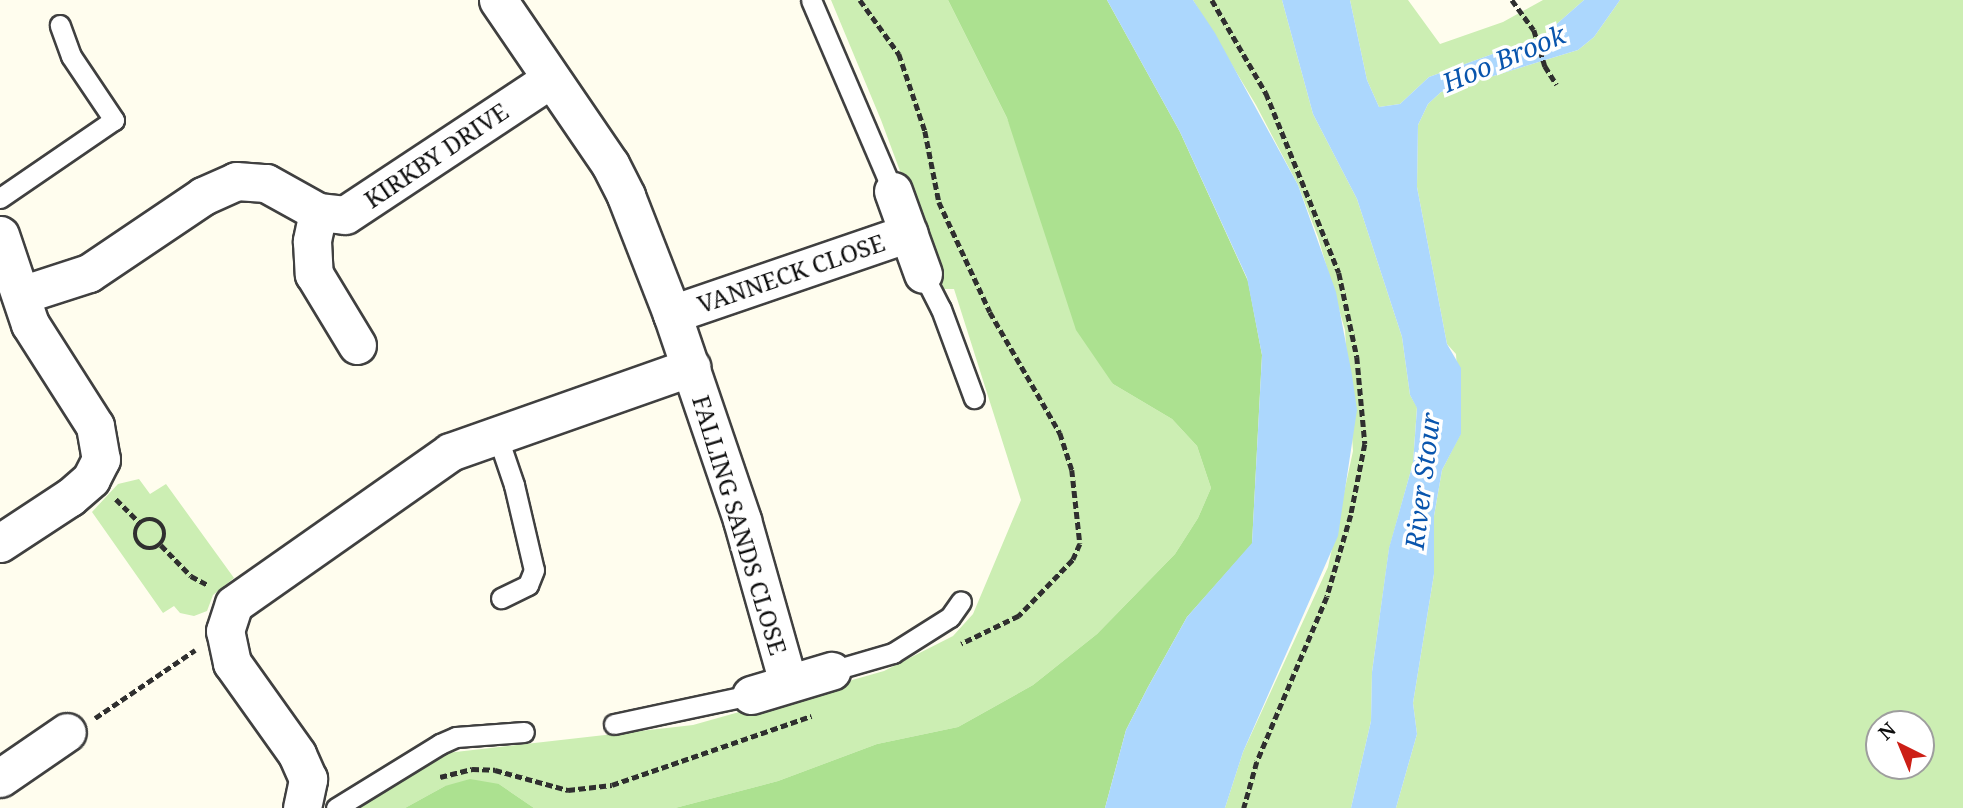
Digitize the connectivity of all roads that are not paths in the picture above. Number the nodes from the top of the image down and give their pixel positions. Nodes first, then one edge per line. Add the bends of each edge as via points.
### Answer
1 (498, 0) edge
2 (811, 0) edge
3 (60, 25) dead end
4 (549, 80) junction
5 (893, 191) joint
6 (0, 198) edge
7 (318, 212) junction
8 (909, 233) junction
9 (0, 234) edge
10 (923, 274) joint
11 (20, 295) junction
12 (673, 314) junction
13 (357, 345) dead end
14 (691, 367) junction
15 (974, 398) dead end
16 (497, 435) junction
17 (0, 543) edge
18 (501, 598) dead end
19 (961, 601) dead end
20 (831, 671) joint
21 (788, 683) junction
22 (751, 695) joint
23 (614, 724) dead end
24 (67, 732) road end
25 (524, 732) dead end
26 (0, 778) edge
27 (303, 808) edge
28 (336, 808) edge

1 - 4 street, FALLING SANDS CLOSE
2 - 5 lane
3 - 6 lane via 71,56 114,120
4 - 7 street, KIRKBY DRIVE via 465,133 373,200 345,215
4 - 12 street, FALLING SANDS CLOSE via 610,164
5 - 8 street, VANNECK CLOSE
7 - 11 street via 266,183 236,181 203,196 89,273
7 - 13 street via 312,241 314,274
8 - 10 street, VANNECK CLOSE
8 - 12 street, VANNECK CLOSE
9 - 11 street
10 - 15 lane via 942,309
11 - 17 street via 44,349 95,426 101,459 91,479 70,497
12 - 14 street, FALLING SANDS CLOSE
14 - 16 street
14 - 21 street, FALLING SANDS CLOSE via 742,520
16 - 18 lane via 534,570 528,586
16 - 27 street via 450,452 229,617 232,663 304,767 308,789
19 - 20 lane via 950,617 893,653
20 - 21 street, FALLING SANDS CLOSE
21 - 22 street, FALLING SANDS CLOSE
22 - 23 lane
24 - 26 street
25 - 28 lane via 456,737

